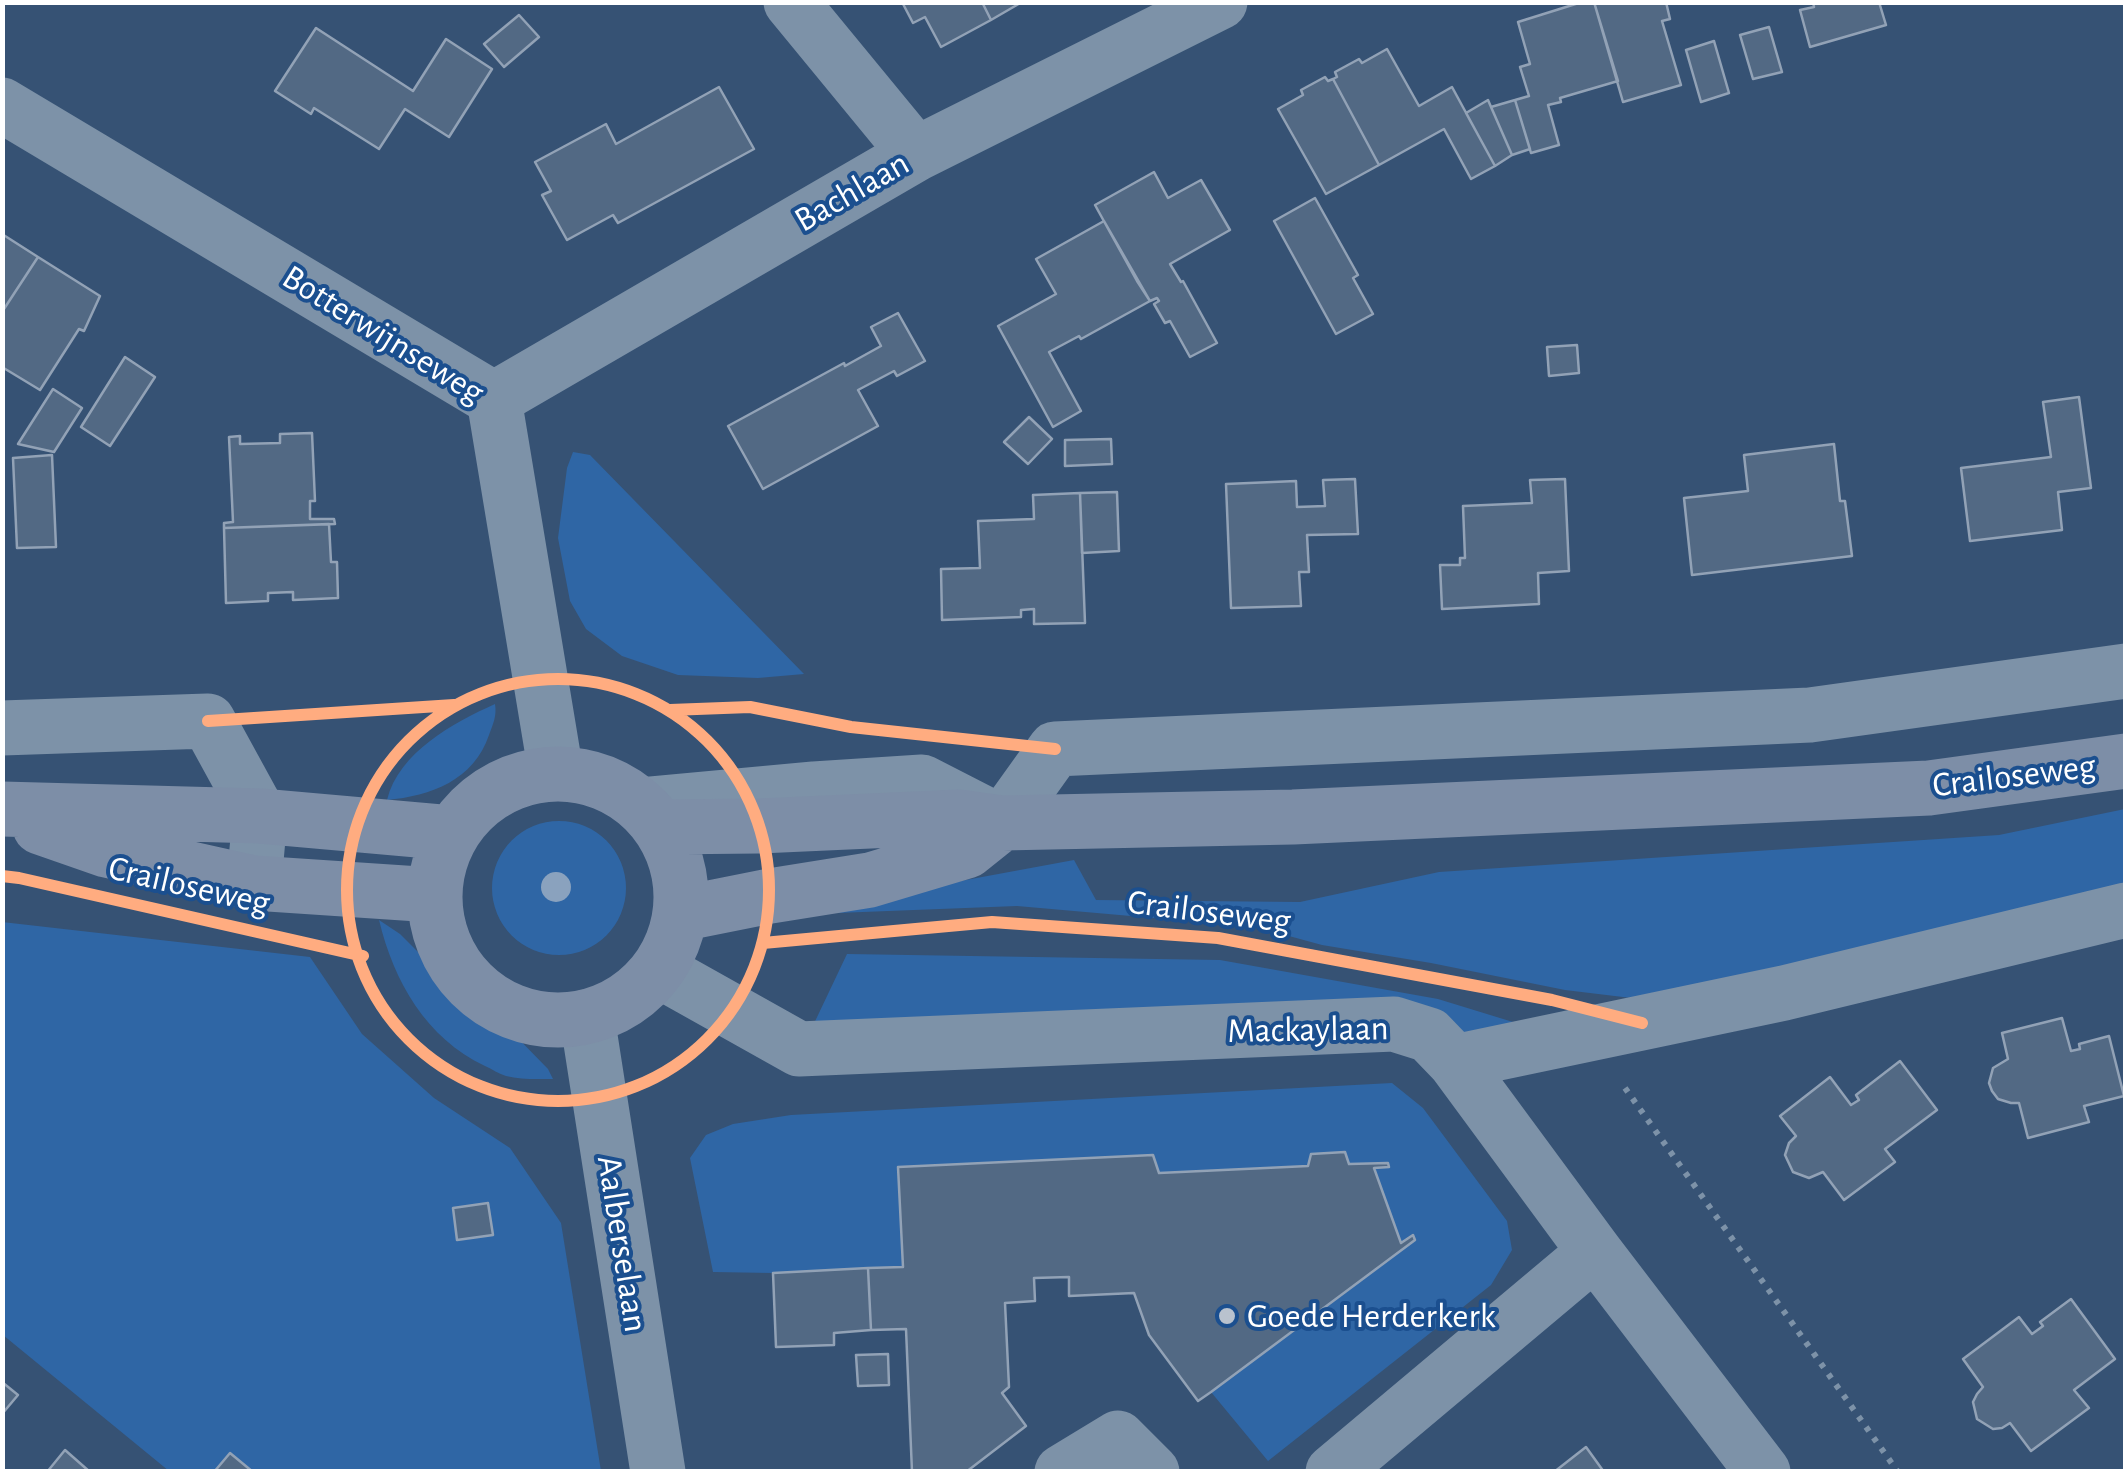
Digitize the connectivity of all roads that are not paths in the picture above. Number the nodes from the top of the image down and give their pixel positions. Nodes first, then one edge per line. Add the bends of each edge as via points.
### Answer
1 (791, 2) edge
2 (1220, 2) edge
3 (2, 105) edge
4 (916, 154) junction
5 (494, 398) junction
6 (2126, 671) edge
7 (2, 728) edge
8 (2126, 762) edge
9 (556, 772) junction
10 (2, 812) edge
11 (260, 816) junction
12 (651, 816) junction
13 (1002, 823) junction
14 (452, 832) junction
15 (254, 883) junction
16 (434, 895) junction
17 (2126, 910) edge
18 (680, 914) junction
19 (658, 970) junction
20 (586, 1017) junction
21 (1454, 1062) junction
22 (1595, 1252) junction
23 (658, 1472) edge
24 (1062, 1472) edge
25 (1152, 1472) edge
26 (1333, 1472) edge
27 (1763, 1472) edge

1 - 4 street
2 - 4 street, Bachlaan
3 - 5 street, Botterwijnseweg
4 - 5 street, Bachlaan
5 - 9 street, Botterwijnseweg
6 - 13 street via 1810,715 1055,749
7 - 11 street via 208,721
8 - 13 main road, Crailoseweg via 1929,788
9 - 12 main road via 616,787
9 - 14 main road via 496,789
10 - 11 main road, Crailoseweg
10 - 15 main road, Crailoseweg via 106,850
11 - 14 main road, Crailoseweg
11 - 15 street, Crailoseweg
12 - 13 main road, Crailoseweg via 759,826 959,817
12 - 18 main road via 678,869
13 - 18 main road via 967,851 870,880
14 - 16 main road
15 - 16 main road, Crailoseweg
16 - 20 main road via 439,932 480,994 513,1012 549,1020
17 - 21 street via 1784,993
18 - 19 main road
19 - 20 main road via 614,1008
19 - 21 street, Mackaylaan via 799,1049 1394,1024 1429,1035
20 - 23 street, Aalberselaan
21 - 22 street, Mackaylaan
22 - 26 street
22 - 27 street, Mackaylaan
24 - 25 street via 1118,1438

